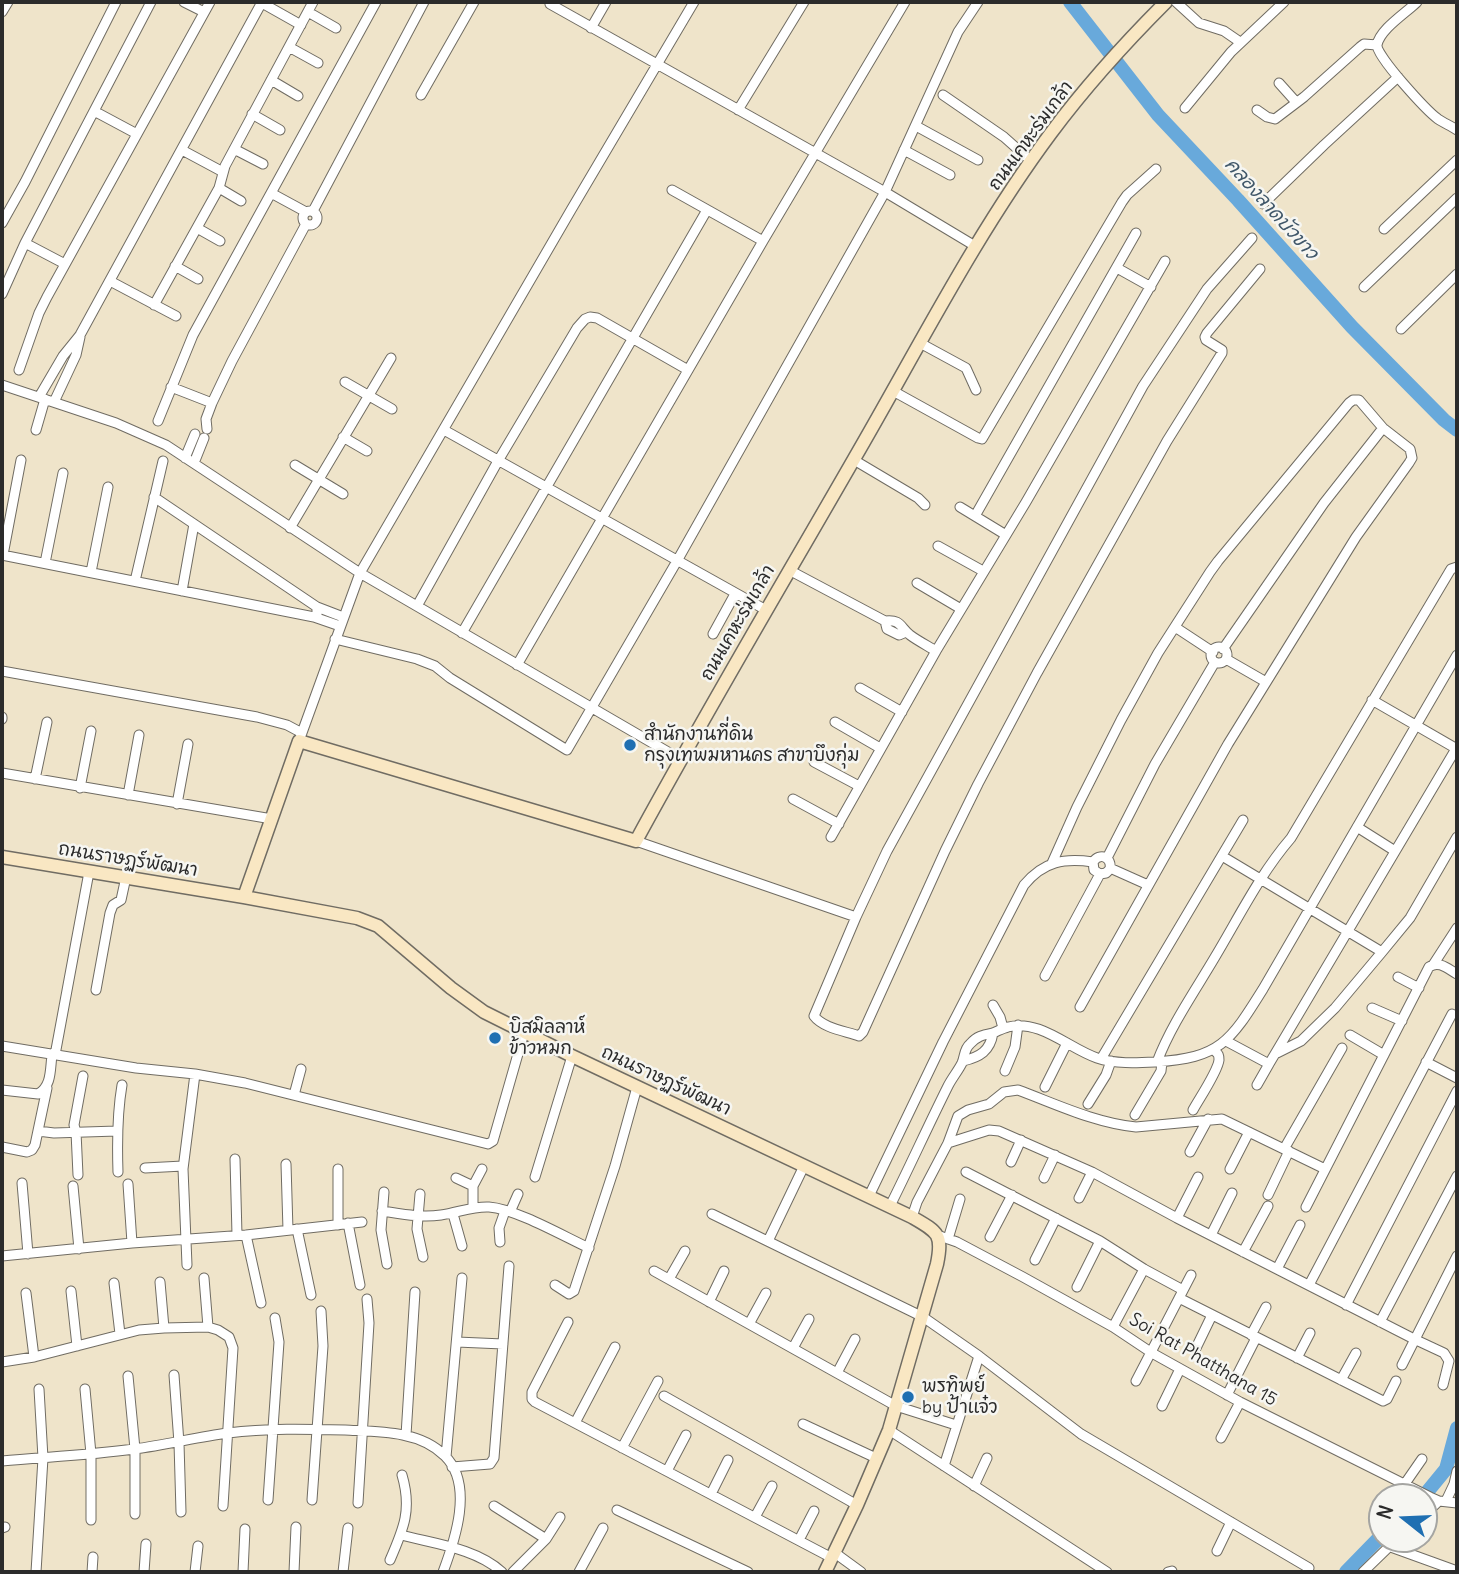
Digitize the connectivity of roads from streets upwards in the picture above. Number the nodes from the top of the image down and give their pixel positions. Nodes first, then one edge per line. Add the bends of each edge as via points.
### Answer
1 (8, 2) edge
2 (116, 2) edge
3 (151, 2) edge
4 (184, 2) edge
5 (210, 2) edge
6 (313, 2) edge
7 (376, 2) edge
8 (424, 2) edge
9 (474, 2) edge
10 (606, 2) edge
11 (694, 2) edge
12 (804, 2) edge
13 (905, 2) edge
14 (978, 2) edge
15 (1166, 2) edge
16 (1176, 2) edge
17 (1284, 2) edge
18 (1418, 2) edge
19 (262, 3) edge
20 (550, 4) dead end
21 (2, 12) edge
22 (204, 12) junction
23 (308, 12) junction
24 (301, 25) junction
25 (336, 28) dead end
26 (591, 28) junction
27 (1240, 42) junction
28 (1377, 46) junction
29 (289, 47) junction
30 (318, 63) dead end
31 (657, 65) junction
32 (1398, 77) junction
33 (271, 80) junction
34 (1279, 83) dead end
35 (421, 95) dead end
36 (943, 95) dead end
37 (298, 96) dead end
38 (1296, 102) junction
39 (1185, 108) dead end
40 (738, 110) junction
41 (1257, 110) dead end
42 (94, 111) junction
43 (253, 114) junction
44 (916, 126) junction
45 (280, 130) dead end
46 (1457, 130) edge
47 (137, 134) junction
48 (234, 149) junction
49 (182, 150) junction
50 (904, 150) junction
51 (815, 153) junction
52 (978, 160) dead end
53 (1457, 160) edge
54 (1031, 161) junction
55 (263, 164) dead end
56 (1156, 169) dead end
57 (223, 172) junction
58 (950, 175) dead end
59 (219, 188) junction
60 (672, 190) dead end
61 (885, 192) junction
62 (271, 193) junction
63 (1457, 198) edge
64 (242, 201) dead end
65 (1263, 204) dead end
66 (707, 210) junction
67 (309, 212) junction
68 (2, 223) edge
69 (197, 228) junction
70 (1384, 229) dead end
71 (1136, 233) dead end
72 (1252, 237) dead end
73 (220, 241) dead end
74 (763, 241) junction
75 (25, 243) junction
76 (975, 246) junction
77 (1166, 261) dead end
78 (65, 264) junction
79 (176, 266) junction
80 (1117, 268) junction
81 (1260, 269) dead end
82 (1457, 274) edge
83 (198, 279) dead end
84 (110, 281) junction
85 (1151, 287) junction
86 (1364, 287) dead end
87 (2, 294) edge
88 (154, 305) junction
89 (176, 316) dead end
90 (1401, 330) dead end
91 (80, 335) junction
92 (634, 339) junction
93 (920, 343) junction
94 (391, 358) dead end
95 (19, 370) dead end
96 (688, 370) junction
97 (345, 382) dead end
98 (2, 385) edge
99 (171, 387) junction
100 (976, 390) dead end
101 (892, 391) junction
102 (368, 396) junction
103 (46, 399) junction
104 (212, 403) junction
105 (392, 409) dead end
106 (158, 421) dead end
107 (1383, 428) junction
108 (37, 430) dead end
109 (444, 430) junction
110 (343, 437) junction
111 (368, 451) dead end
112 (21, 460) dead end
113 (190, 460) junction
114 (854, 460) junction
115 (163, 461) dead end
116 (498, 461) junction
117 (295, 466) dead end
118 (63, 473) dead end
119 (318, 480) junction
120 (108, 487) dead end
121 (547, 488) junction
122 (343, 494) dead end
123 (154, 497) junction
124 (925, 505) dead end
125 (960, 507) dead end
126 (975, 516) junction
127 (602, 519) junction
128 (194, 524) junction
129 (290, 528) junction
130 (1006, 535) junction
131 (938, 546) dead end
132 (2, 555) edge
133 (677, 561) junction
134 (46, 563) junction
135 (1457, 567) edge
136 (789, 570) junction
137 (983, 571) junction
138 (91, 572) junction
139 (360, 573) junction
140 (135, 581) junction
141 (917, 583) dead end
142 (182, 591) junction
143 (735, 594) junction
144 (417, 606) junction
145 (317, 607) junction
146 (961, 609) junction
147 (766, 610) junction
148 (314, 617) junction
149 (341, 622) junction
150 (1175, 627) junction
151 (463, 634) junction
152 (713, 634) dead end
153 (335, 639) junction
154 (1223, 649) junction
155 (936, 651) junction
156 (1213, 652) junction
157 (1457, 655) edge
158 (1226, 659) junction
159 (1215, 662) junction
160 (517, 665) junction
161 (2, 671) edge
162 (1266, 682) junction
163 (860, 688) dead end
164 (1372, 700) junction
165 (592, 708) junction
166 (902, 712) junction
167 (47, 722) dead end
168 (835, 722) dead end
169 (1416, 725) junction
170 (90, 731) dead end
171 (139, 735) dead end
172 (301, 737) junction
173 (188, 744) dead end
174 (880, 748) junction
175 (1457, 748) edge
176 (680, 759) junction
177 (814, 762) dead end
178 (2, 774) edge
179 (35, 779) junction
180 (859, 786) junction
181 (80, 788) junction
182 (128, 795) junction
183 (793, 799) dead end
184 (177, 804) junction
185 (272, 819) junction
186 (1243, 820) dead end
187 (839, 824) junction
188 (1357, 827) junction
189 (831, 837) dead end
190 (1457, 837) edge
191 (636, 841) junction
192 (1395, 851) junction
193 (1222, 856) junction
194 (2, 857) edge
195 (1107, 858) junction
196 (1093, 862) junction
197 (1052, 863) junction
198 (1110, 868) junction
199 (89, 872) junction
200 (1100, 874) junction
201 (126, 877) junction
202 (1261, 879) junction
203 (1148, 885) junction
204 (244, 897) junction
205 (1309, 908) junction
206 (856, 917) junction
207 (1457, 928) edge
208 (1347, 931) junction
209 (1382, 952) junction
210 (1433, 965) junction
211 (1457, 974) edge
212 (1045, 976) dead end
213 (1398, 977) dead end
214 (1419, 988) junction
215 (96, 990) dead end
216 (993, 1005) dead end
217 (1080, 1007) dead end
218 (1372, 1007) dead end
219 (1455, 1009) edge
220 (1402, 1021) junction
221 (1017, 1025) junction
222 (1003, 1028) junction
223 (993, 1032) junction
224 (524, 1033) junction
225 (1350, 1035) dead end
226 (1226, 1041) junction
227 (1068, 1043) junction
228 (2, 1046) edge
229 (1342, 1048) dead end
230 (1214, 1050) junction
231 (1275, 1054) junction
232 (54, 1055) junction
233 (1384, 1055) junction
234 (572, 1056) junction
235 (1101, 1059) junction
236 (963, 1061) junction
237 (1111, 1061) junction
238 (1159, 1062) junction
239 (1426, 1062) junction
240 (1269, 1064) junction
241 (301, 1069) dead end
242 (1005, 1071) dead end
243 (195, 1074) junction
244 (83, 1076) dead end
245 (1457, 1079) edge
246 (122, 1085) dead end
247 (1257, 1086) dead end
248 (637, 1087) junction
249 (1045, 1087) dead end
250 (47, 1088) junction
251 (2, 1090) edge
252 (1457, 1091) edge
253 (294, 1095) junction
254 (1088, 1104) dead end
255 (1193, 1111) dead end
256 (1135, 1115) dead end
257 (1208, 1119) junction
258 (38, 1131) junction
259 (117, 1131) junction
260 (76, 1132) junction
261 (1249, 1132) junction
262 (1021, 1140) junction
263 (948, 1143) junction
264 (2, 1147) edge
265 (1286, 1150) junction
266 (1190, 1152) dead end
267 (1055, 1155) junction
268 (235, 1159) dead end
269 (1011, 1162) dead end
270 (286, 1164) dead end
271 (804, 1166) junction
272 (183, 1167) junction
273 (145, 1168) dead end
274 (1230, 1168) dead end
275 (338, 1169) dead end
276 (482, 1169) dead end
277 (1325, 1169) junction
278 (118, 1172) dead end
279 (966, 1172) dead end
280 (1091, 1172) junction
281 (78, 1175) dead end
282 (1457, 1176) edge
283 (535, 1177) dead end
284 (1198, 1177) dead end
285 (456, 1178) dead end
286 (1044, 1178) dead end
287 (22, 1183) dead end
288 (128, 1184) dead end
289 (73, 1186) dead end
290 (473, 1186) junction
291 (384, 1192) dead end
292 (1232, 1193) dead end
293 (420, 1194) dead end
294 (518, 1194) dead end
295 (1012, 1195) junction
296 (1268, 1195) dead end
297 (869, 1196) junction
298 (1079, 1198) dead end
299 (960, 1199) dead end
300 (890, 1206) junction
301 (1268, 1206) dead end
302 (1306, 1207) dead end
303 (473, 1208) junction
304 (382, 1211) junction
305 (507, 1212) junction
306 (453, 1214) junction
307 (712, 1214) dead end
308 (418, 1216) junction
309 (912, 1217) junction
310 (1056, 1218) junction
311 (1177, 1218) junction
312 (362, 1222) dead end
313 (343, 1224) junction
314 (1300, 1225) dead end
315 (293, 1230) junction
316 (241, 1235) junction
317 (1211, 1235) junction
318 (943, 1237) junction
319 (990, 1237) dead end
320 (185, 1240) junction
321 (768, 1241) junction
322 (1100, 1241) junction
323 (500, 1242) dead end
324 (132, 1243) junction
325 (462, 1246) dead end
326 (589, 1248) junction
327 (79, 1249) junction
328 (685, 1251) dead end
329 (1243, 1252) junction
330 (28, 1254) junction
331 (2, 1256) edge
332 (1457, 1256) edge
333 (423, 1257) dead end
334 (1035, 1260) dead end
335 (387, 1264) dead end
336 (187, 1265) dead end
337 (509, 1266) dead end
338 (1144, 1269) junction
339 (1277, 1269) junction
340 (654, 1271) dead end
341 (724, 1271) dead end
342 (1191, 1275) dead end
343 (204, 1278) dead end
344 (462, 1278) dead end
345 (669, 1279) junction
346 (160, 1282) dead end
347 (114, 1283) dead end
348 (360, 1285) dead end
349 (555, 1285) dead end
350 (1309, 1285) junction
351 (1077, 1287) dead end
352 (71, 1291) dead end
353 (415, 1292) dead end
354 (26, 1293) dead end
355 (765, 1293) dead end
356 (1181, 1294) junction
357 (311, 1295) dead end
358 (367, 1299) dead end
359 (709, 1302) junction
360 (261, 1303) dead end
361 (1346, 1305) junction
362 (1266, 1307) dead end
363 (321, 1311) dead end
364 (1212, 1315) junction
365 (923, 1317) junction
366 (275, 1318) dead end
367 (809, 1318) dead end
368 (568, 1322) dead end
369 (1380, 1322) junction
370 (749, 1324) junction
371 (208, 1327) junction
372 (1113, 1327) junction
373 (164, 1328) junction
374 (1310, 1333) dead end
375 (120, 1334) junction
376 (1254, 1336) junction
377 (855, 1339) dead end
378 (1414, 1339) junction
379 (457, 1342) junction
380 (503, 1344) junction
381 (77, 1346) junction
382 (615, 1347) dead end
383 (793, 1348) junction
384 (1196, 1348) dead end
385 (1152, 1353) junction
386 (1356, 1353) dead end
387 (979, 1356) junction
388 (34, 1357) junction
389 (1297, 1358) junction
390 (2, 1362) edge
391 (1402, 1365) dead end
392 (1180, 1369) junction
393 (838, 1373) junction
394 (174, 1375) dead end
395 (128, 1377) dead end
396 (1340, 1380) junction
397 (658, 1381) dead end
398 (1136, 1381) dead end
399 (1396, 1381) dead end
400 (1443, 1385) dead end
401 (39, 1388) dead end
402 (85, 1389) dead end
403 (1227, 1395) junction
404 (664, 1396) dead end
405 (1240, 1402) junction
406 (896, 1406) junction
407 (1162, 1406) dead end
408 (575, 1423) junction
409 (803, 1424) dead end
410 (956, 1425) junction
411 (274, 1429) junction
412 (317, 1429) junction
413 (888, 1430) junction
414 (362, 1431) junction
415 (227, 1433) junction
416 (406, 1435) junction
417 (686, 1435) dead end
418 (1221, 1438) dead end
419 (179, 1443) junction
420 (622, 1448) junction
421 (135, 1449) junction
422 (91, 1454) junction
423 (446, 1457) junction
424 (43, 1458) junction
425 (876, 1458) junction
426 (987, 1458) dead end
427 (1422, 1459) dead end
428 (728, 1460) dead end
429 (2, 1461) edge
430 (944, 1466) junction
431 (452, 1467) junction
432 (667, 1471) junction
433 (1457, 1471) edge
434 (402, 1475) dead end
435 (1400, 1483) edge
436 (1410, 1483) edge
437 (772, 1486) dead end
438 (974, 1486) junction
439 (711, 1494) junction
440 (268, 1500) dead end
441 (312, 1500) dead end
442 (1438, 1500) joint
443 (358, 1503) dead end
444 (1457, 1503) edge
445 (494, 1506) dead end
446 (857, 1506) junction
447 (223, 1507) dead end
448 (617, 1510) dead end
449 (814, 1511) dead end
450 (181, 1512) dead end
451 (135, 1514) dead end
452 (560, 1517) dead end
453 (755, 1517) junction
454 (91, 1520) dead end
455 (1231, 1522) junction
456 (296, 1527) dead end
457 (348, 1528) dead end
458 (603, 1528) dead end
459 (245, 1530) dead end
460 (401, 1535) junction
461 (546, 1539) junction
462 (799, 1540) junction
463 (146, 1544) dead end
464 (198, 1546) dead end
465 (452, 1548) junction
466 (1217, 1551) dead end
467 (1381, 1553) edge
468 (1407, 1553) edge
469 (833, 1555) junction
470 (93, 1557) dead end
471 (390, 1560) dead end
472 (1309, 1568) dead end
473 (1457, 1571) edge
474 (36, 1572) edge
475 (92, 1572) edge
476 (144, 1572) edge
477 (195, 1572) edge
478 (243, 1572) edge
479 (294, 1572) edge
480 (343, 1572) edge
481 (443, 1572) edge
482 (502, 1572) edge
483 (513, 1572) edge
484 (579, 1572) edge
485 (748, 1572) edge
486 (825, 1572) edge
487 (861, 1572) edge
488 (1107, 1572) edge
489 (1363, 1572) edge

1 - 21 street
2 - 68 street
3 - 42 street
4 - 22 street
5 - 22 street
6 - 23 street
7 - 62 street
8 - 67 street
9 - 35 street
10 - 26 street
11 - 31 street
12 - 40 street
13 - 51 street
14 - 44 street via 958,32
15 - 54 street, ถนนเคหะร่มเกล้า via 1089,85
16 - 27 street via 1199,23
17 - 27 street
18 - 28 street via 1385,31
19 - 24 street
19 - 49 street
20 - 26 street
22 - 47 street
23 - 24 street
23 - 25 street
24 - 29 street
26 - 31 street
27 - 39 street
28 - 32 street
28 - 38 street via 1364,44
29 - 30 street
29 - 33 street
31 - 40 street
31 - 109 street
32 - 46 street via 1436,118
32 - 65 street
33 - 37 street
33 - 43 street
34 - 38 street
36 - 54 street
38 - 41 street via 1275,119
40 - 51 street
42 - 47 street
42 - 75 street
43 - 45 street
43 - 48 street
44 - 50 street
44 - 52 street
47 - 78 street
48 - 55 street
48 - 57 street
49 - 57 street
49 - 84 street
50 - 58 street
50 - 61 street
51 - 61 street
51 - 74 street
53 - 70 street
54 - 76 street, ถนนเคหะร่มเกล้า
56 - 101 street via 1122,202 982,439
57 - 59 street
59 - 64 street
59 - 69 street
60 - 66 street
61 - 76 street
61 - 133 street
62 - 67 street
62 - 99 street via 193,335
63 - 86 street
66 - 74 street
66 - 92 street
67 - 104 street
69 - 73 street
69 - 79 street
71 - 80 street
72 - 206 street via 1207,289 1143,386 893,839
74 - 96 street
75 - 78 street
75 - 87 street
76 - 93 street, ถนนเคหะร่มเกล้า
77 - 85 street
78 - 95 street via 39,313
79 - 83 street
79 - 88 street
80 - 85 street
80 - 126 street
81 - 206 street via 1207,333 1206,340 1222,352 1167,441 1018,709 859,1036 814,1016
82 - 90 street
84 - 88 street
84 - 91 street
85 - 130 street
88 - 89 street
91 - 103 street via 63,356
91 - 103 street via 76,355
92 - 96 street
92 - 116 street via 597,318 584,319
92 - 121 street
93 - 100 street via 965,368
93 - 101 street, ถนนเคหะร่มเกล้า
94 - 102 street
96 - 127 street
97 - 102 street
98 - 103 street
99 - 104 street
99 - 106 street
101 - 114 street, ถนนเคหะร่มเกล้า
102 - 105 street
102 - 110 street
103 - 108 street
103 - 113 street via 116,423
104 - 113 street
107 - 150 street via 1362,402 1349,403 1218,561
107 - 154 street
107 - 162 street via 1410,449 1409,463 1356,537
109 - 116 street
109 - 139 street
110 - 111 street
110 - 119 street
112 - 132 street
113 - 129 street
114 - 124 street
114 - 136 street, ถนนเคหะร่มเกล้า
115 - 123 street
116 - 121 street
116 - 144 street
117 - 119 street
118 - 134 street
119 - 122 street
119 - 129 street
120 - 138 street
121 - 127 street
121 - 151 street
123 - 128 street
123 - 140 street
125 - 126 street
126 - 130 street
127 - 133 street
127 - 160 street
128 - 142 street
128 - 145 street
129 - 139 street
130 - 137 street
131 - 137 street
132 - 134 street
133 - 143 street
133 - 165 street
134 - 138 street
135 - 164 street via 1451,569
136 - 147 street, ถนนเคหะร่มเกล้า
136 - 155 street via 885,621 887,629 900,635 906,632
137 - 146 street
138 - 140 street
139 - 144 street
139 - 149 street
140 - 142 street
141 - 146 street
142 - 148 street
143 - 147 street
143 - 152 street
144 - 151 street
145 - 148 street
145 - 149 street
146 - 155 street
147 - 176 street, ถนนเคหะร่มเกล้า
148 - 149 street
149 - 153 street
150 - 156 street
150 - 197 street via 1121,720
151 - 160 street
153 - 165 street via 435,666 567,750
153 - 172 street
154 - 156 street
154 - 158 street
155 - 166 street
156 - 159 street
157 - 169 street
158 - 159 street
158 - 162 street
159 - 195 street
160 - 165 street
161 - 172 street via 257,717 287,725
162 - 203 street
163 - 166 street
164 - 169 street
164 - 202 street via 1292,838
165 - 176 street
166 - 174 street
167 - 179 street
168 - 174 street
169 - 175 street
169 - 188 street
170 - 181 street
171 - 182 street
172 - 185 street
172 - 191 street
173 - 184 street
174 - 180 street
175 - 192 street
176 - 191 street, ถนนเคหะร่มเกล้า
177 - 180 street
178 - 179 street
179 - 181 street
180 - 187 street
181 - 182 street
182 - 184 street
183 - 187 street
184 - 185 street
185 - 204 street
186 - 193 street
187 - 189 street
188 - 192 street
188 - 205 street
190 - 209 street via 1410,918
191 - 206 street
192 - 208 street
193 - 202 street
193 - 235 street
194 - 199 street, ถนนราษฏร์พัฒนา
195 - 196 street via 1098,856
195 - 198 street
196 - 197 street
196 - 200 street
197 - 297 street via 1031,877 1019,894
198 - 200 street
198 - 203 street
199 - 201 street, ถนนราษฏร์พัฒนา
199 - 232 street
200 - 212 street
201 - 204 street, ถนนราษฏร์พัฒนา
201 - 215 street via 121,900 110,913
202 - 205 street
202 - 238 street via 1176,1023
203 - 217 street
204 - 224 street, ถนนราษฏร์พัฒนา via 371,923 466,1000
205 - 208 street
205 - 226 street via 1245,1018
207 - 210 street
208 - 209 street
208 - 231 street
209 - 231 street via 1301,1041
210 - 211 street
210 - 214 street
213 - 214 street
214 - 220 street
216 - 222 street
218 - 220 street
219 - 239 street
220 - 233 street
221 - 222 street
221 - 227 street
221 - 242 street via 1017,1039
222 - 223 street
223 - 236 street via 989,1047 978,1057
223 - 236 street via 979,1035 968,1045
224 - 234 street, ถนนราษฏร์พัฒนา
224 - 253 street via 490,1143
225 - 233 street
226 - 230 street
226 - 240 street
227 - 235 street
227 - 249 street
228 - 232 street
229 - 265 street
230 - 238 street
230 - 255 street via 1219,1060
231 - 240 street
232 - 243 street
232 - 250 street
233 - 277 street
234 - 248 street, ถนนราษฏร์พัฒนา
234 - 283 street
235 - 237 street
236 - 300 street
237 - 238 street
237 - 254 street
238 - 256 street via 1161,1070
239 - 245 street
239 - 350 street
240 - 247 street
241 - 253 street
243 - 253 street
243 - 272 street
244 - 260 street
246 - 259 street
248 - 271 street, ถนนราษฏร์พัฒนา
248 - 326 street
250 - 251 street via 38,1094
250 - 258 street
252 - 361 street
257 - 261 street via 1222,1119
257 - 263 street via 1126,1126 1010,1090 989,1104 963,1112
257 - 266 street
258 - 260 street
258 - 264 street via 32,1150
259 - 260 street
259 - 278 street
260 - 281 street
261 - 265 street
261 - 274 street
262 - 263 street via 993,1130
262 - 267 street
262 - 269 street
263 - 309 street
265 - 277 street
265 - 296 street
267 - 280 street
267 - 286 street
268 - 316 street
270 - 315 street
271 - 297 street, ถนนราษฏร์พัฒนา
271 - 321 street
272 - 273 street
272 - 320 street
275 - 313 street
276 - 290 street
277 - 302 street
279 - 295 street
280 - 298 street
280 - 311 street
282 - 369 street
284 - 311 street
285 - 290 street
287 - 330 street
288 - 324 street
289 - 327 street
290 - 303 street
291 - 304 street
292 - 317 street
293 - 308 street
294 - 305 street
295 - 310 street
295 - 319 street
297 - 300 street, ถนนราษฏร์พัฒนา
299 - 318 street
300 - 309 street, ถนนราษฏร์พัฒนา
301 - 329 street
303 - 305 street
303 - 306 street
304 - 308 street
304 - 335 street
305 - 323 street via 499,1228
305 - 326 street
306 - 308 street
306 - 325 street
307 - 321 street
308 - 333 street
309 - 318 street, ถนนราษฏร์พัฒนา
310 - 322 street
310 - 334 street
311 - 317 street
312 - 313 street
313 - 315 street
313 - 348 street
314 - 339 street
315 - 316 street
315 - 357 street
316 - 320 street
316 - 360 street
317 - 329 street
318 - 365 street
318 - 372 street, Soi Rat Phatthana 15
320 - 324 street
320 - 336 street
321 - 365 street
322 - 338 street
322 - 351 street
324 - 327 street
326 - 349 street via 573,1293
327 - 330 street
328 - 345 street
329 - 339 street
330 - 331 street
332 - 378 street
337 - 380 street
338 - 356 street
338 - 372 street
339 - 350 street
340 - 345 street
341 - 359 street
342 - 356 street
343 - 371 street
344 - 379 street
345 - 359 street
346 - 373 street
347 - 375 street
350 - 361 street
352 - 381 street
353 - 416 street
354 - 388 street
355 - 370 street
356 - 364 street
356 - 385 street
358 - 414 street
359 - 370 street
361 - 369 street
362 - 376 street
363 - 412 street
364 - 376 street
364 - 384 street
365 - 387 street
365 - 406 street
366 - 411 street via 279,1342
367 - 383 street
368 - 408 street via 531,1396
369 - 378 street
370 - 383 street
371 - 373 street
371 - 415 street via 229,1336 233,1348
372 - 385 street, Soi Rat Phatthana 15
373 - 375 street
374 - 389 street
375 - 381 street
376 - 389 street
376 - 403 street
377 - 393 street
378 - 391 street
378 - 400 street via 1448,1357
379 - 380 street
379 - 423 street
380 - 431 street via 493,1462
381 - 388 street
382 - 408 street
383 - 393 street
385 - 392 street, Soi Rat Phatthana 15
385 - 398 street
386 - 396 street
387 - 410 street
387 - 455 street via 1081,1434
388 - 390 street
389 - 396 street
392 - 403 street, Soi Rat Phatthana 15
392 - 407 street
393 - 406 street
394 - 419 street
395 - 421 street
396 - 399 street via 1383,1401
397 - 420 street
401 - 424 street
402 - 422 street
403 - 405 street, Soi Rat Phatthana 15
404 - 446 street
405 - 418 street
405 - 435 street, Soi Rat Phatthana 15
406 - 410 street
406 - 413 street
408 - 420 street
409 - 425 street
410 - 430 street
411 - 412 street
411 - 415 street
411 - 440 street
412 - 414 street
412 - 441 street
413 - 425 street
413 - 430 street
414 - 416 street
414 - 443 street
415 - 419 street
415 - 447 street
416 - 423 street
417 - 432 street
419 - 421 street
419 - 450 street
420 - 432 street
421 - 422 street
421 - 451 street
422 - 424 street
422 - 454 street
423 - 431 street
424 - 429 street
424 - 474 street
425 - 446 street
426 - 438 street
427 - 436 street
428 - 439 street
430 - 438 street
431 - 465 street via 460,1513
432 - 439 street
433 - 442 street via 1454,1484
434 - 460 street via 407,1503
437 - 453 street
438 - 488 street
439 - 453 street
442 - 444 street, Soi Rat Phatthana 15
445 - 461 street
446 - 469 street
448 - 485 street
449 - 462 street
452 - 461 street
453 - 462 street
455 - 466 street
455 - 472 street
456 - 479 street
457 - 480 street
458 - 484 street
459 - 478 street
460 - 465 street
460 - 471 street
461 - 483 street
462 - 469 street
463 - 476 street
464 - 477 street
465 - 481 street
465 - 482 street via 485,1559
467 - 489 street
468 - 473 street
469 - 486 street
469 - 487 street
470 - 475 street

